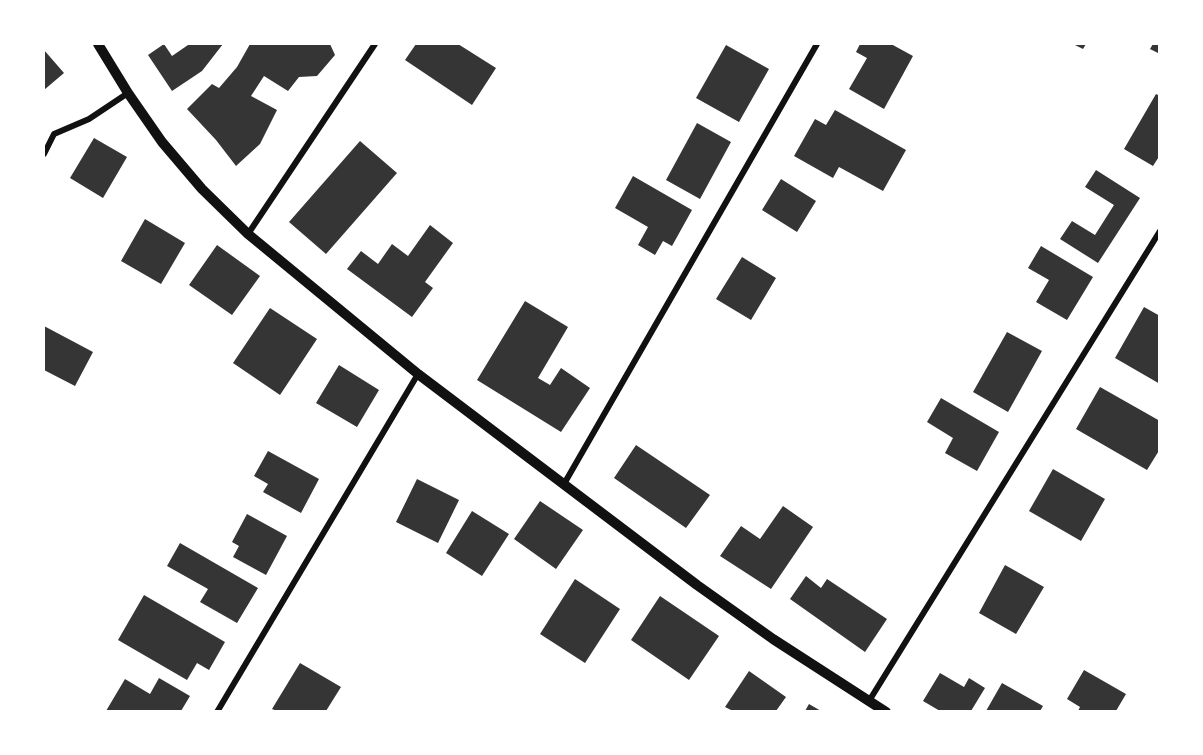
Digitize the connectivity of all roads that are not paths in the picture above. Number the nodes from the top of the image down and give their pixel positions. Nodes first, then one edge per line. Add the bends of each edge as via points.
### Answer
1 (98, 44) edge
2 (375, 44) edge
3 (817, 44) edge
4 (128, 93) junction
5 (44, 154) edge
6 (1160, 231) edge
7 (248, 234) junction
8 (418, 374) junction
9 (564, 484) junction
10 (868, 701) junction
11 (217, 711) edge
12 (886, 711) edge

1 - 4 street
2 - 7 street
3 - 9 street
4 - 5 street via 89,119 54,134
4 - 7 street via 201,189
6 - 10 street
7 - 8 street
8 - 9 street
8 - 11 street
9 - 10 street via 697,585
10 - 12 street

